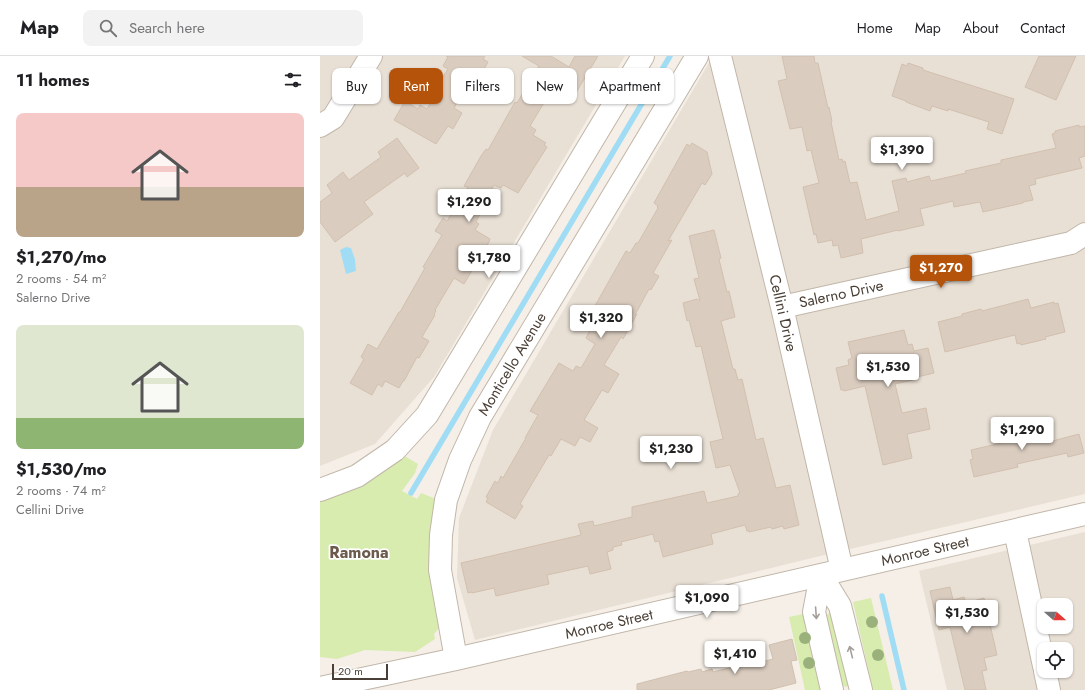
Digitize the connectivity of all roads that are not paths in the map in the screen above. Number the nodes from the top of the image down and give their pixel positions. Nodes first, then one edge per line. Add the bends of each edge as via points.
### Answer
1 (371, 56) edge
2 (643, 56) edge
3 (697, 56) edge
4 (720, 56) edge
5 (320, 126) edge
6 (1085, 234) edge
7 (782, 307) junction
8 (320, 490) edge
9 (1085, 514) edge
10 (1015, 530) junction
11 (842, 570) junction
12 (821, 575) junction
13 (1039, 642) edge
14 (456, 659) junction
15 (1046, 678) edge
16 (320, 688) edge
17 (832, 690) edge
18 (861, 690) edge
19 (1049, 690) edge

1 - 5 street via 333,118
2 - 8 street via 427,415 395,450 357,476
3 - 14 street, Monticello Avenue via 480,417 460,460 446,500 440,535 440,570
4 - 7 street, Cellini Drive
6 - 7 street, Salerno Drive via 1071,243
7 - 11 street, Cellini Drive
9 - 10 street, Monroe Street
10 - 11 street, Monroe Street
10 - 13 street
11 - 12 street, Monroe Street
12 - 14 street, Monroe Street
12 -> 17 street via 814,612
18 -> 12 street via 840,606
14 - 16 street, Monroe Street
15 - 19 street

